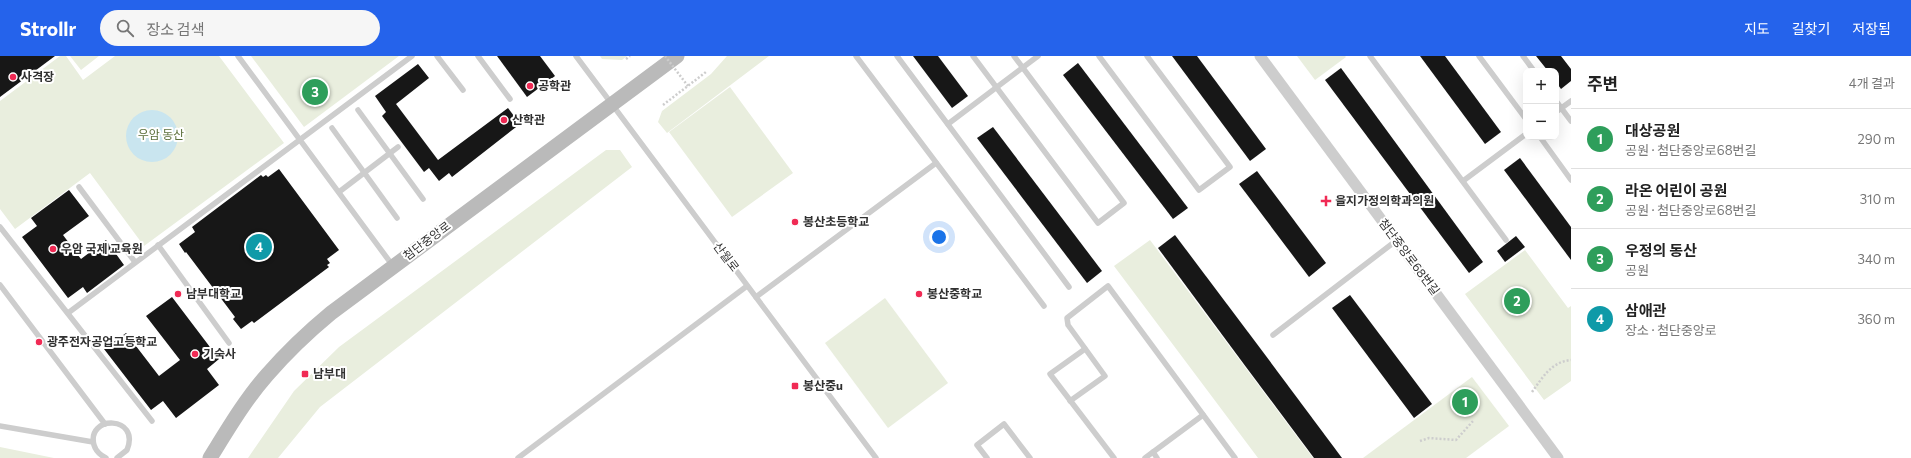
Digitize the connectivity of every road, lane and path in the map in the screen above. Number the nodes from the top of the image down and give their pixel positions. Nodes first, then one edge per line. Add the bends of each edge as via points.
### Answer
1 (238, 56) edge
2 (412, 56) edge
3 (437, 56) edge
4 (478, 56) edge
5 (576, 56) edge
6 (630, 56) edge
7 (665, 56) edge
8 (677, 56) edge
9 (856, 56) edge
10 (897, 56) edge
11 (973, 56) edge
12 (1014, 56) edge
13 (1038, 56) edge
14 (1099, 56) edge
15 (1147, 56) edge
16 (1260, 56) edge
17 (1370, 56) edge
18 (1479, 56) edge
19 (1523, 56) edge
20 (626, 59) dead end
21 (1023, 68) junction
22 (1532, 68) edge
23 (706, 72) dead end
24 (688, 86) junction
25 (996, 88) junction
26 (462, 90) dead end
27 (510, 99) dead end
28 (1571, 101) edge
29 (611, 104) junction
30 (1558, 104) edge
31 (662, 105) dead end
32 (1561, 108) junction
33 (358, 110) dead end
34 (1523, 114) edge
35 (1571, 122) edge
36 (948, 124) junction
37 (332, 128) dead end
38 (1523, 136) edge
39 (300, 139) junction
40 (1542, 140) edge
41 (398, 147) dead end
42 (390, 154) junction
43 (936, 163) junction
44 (364, 173) junction
45 (1571, 180) edge
46 (1463, 181) junction
47 (79, 187) dead end
48 (339, 192) junction
49 (423, 199) dead end
50 (397, 218) dead end
51 (0, 227) edge
52 (1397, 240) junction
53 (1506, 240) dead end
54 (158, 245) junction
55 (135, 262) junction
56 (393, 266) junction
57 (0, 285) edge
58 (747, 286) junction
59 (1069, 287) dead end
60 (756, 297) junction
61 (1044, 306) dead end
62 (68, 313) junction
63 (1274, 335) dead end
64 (230, 343) dead end
65 (1085, 349) junction
66 (1571, 360) edge
67 (1532, 392) dead end
68 (1070, 401) junction
69 (1203, 414) junction
70 (152, 421) dead end
71 (1473, 421) dead end
72 (105, 424) junction
73 (0, 426) edge
74 (1420, 440) dead end
75 (93, 442) junction
76 (1153, 452) junction
77 (106, 458) edge
78 (118, 458) edge
79 (210, 458) edge
80 (518, 458) edge
81 (876, 458) edge
82 (986, 458) edge
83 (1030, 458) edge
84 (1114, 458) edge
85 (1145, 458) edge
86 (1157, 458) edge
87 (1235, 458) edge
88 (1558, 458) edge

1 - 39 lane
2 - 39 lane
3 - 26 lane
4 - 27 lane
5 - 29 lane, 산월로
6 - 20 path
7 - 24 path, bridge
8 - 29 street, 첨단중앙로
9 - 43 lane
10 - 36 lane
11 - 25 lane
12 - 21 lane
13 - 21 lane
14 - 15 lane via 1199,190 1230,167
16 - 52 street, 첨단중앙로68번길
17 - 46 lane
18 - 34 lane
19 - 22 lane
21 - 25 lane
21 - 25 lane via 1124,203 1098,223
23 - 24 path
24 - 31 path
25 - 36 lane
28 - 32 lane
29 - 56 street, 첨단중앙로
29 - 58 lane, 산월로
30 - 32 lane
32 - 35 lane
33 - 42 lane
36 - 59 lane
37 - 44 lane
38 - 46 lane
39 - 48 lane
39 - 54 lane
40 - 45 lane
41 - 42 lane
42 - 44 lane
42 - 49 lane
43 - 60 lane
43 - 61 lane
44 - 48 lane
44 - 50 lane
46 - 53 lane
47 - 55 lane
48 - 56 lane
51 - 62 lane
52 - 63 lane
52 - 88 street, 첨단중앙로68번길
54 - 55 lane
54 - 64 lane
55 - 62 lane
56 - 79 street, 첨단중앙로 via 300,340 266,376
57 - 72 lane
58 - 60 lane, 산월로
58 - 80 lane
60 - 81 lane, 산월로
62 - 70 lane
65 - 68 lane via 1105,376
65 - 68 lane via 1050,374
65 - 69 lane via 1068,325 1067,318 1108,286
66 - 67 path via 1557,362
68 - 84 lane
69 - 76 lane
69 - 87 lane
71 - 74 path via 1456,440
72 - 75 lane via 96,431
72 - 78 lane via 116,423 126,429 130,439 127,450
73 - 75 lane
75 - 77 lane via 98,452
76 - 85 lane
76 - 86 lane
82 - 83 lane via 976,445 1004,424

